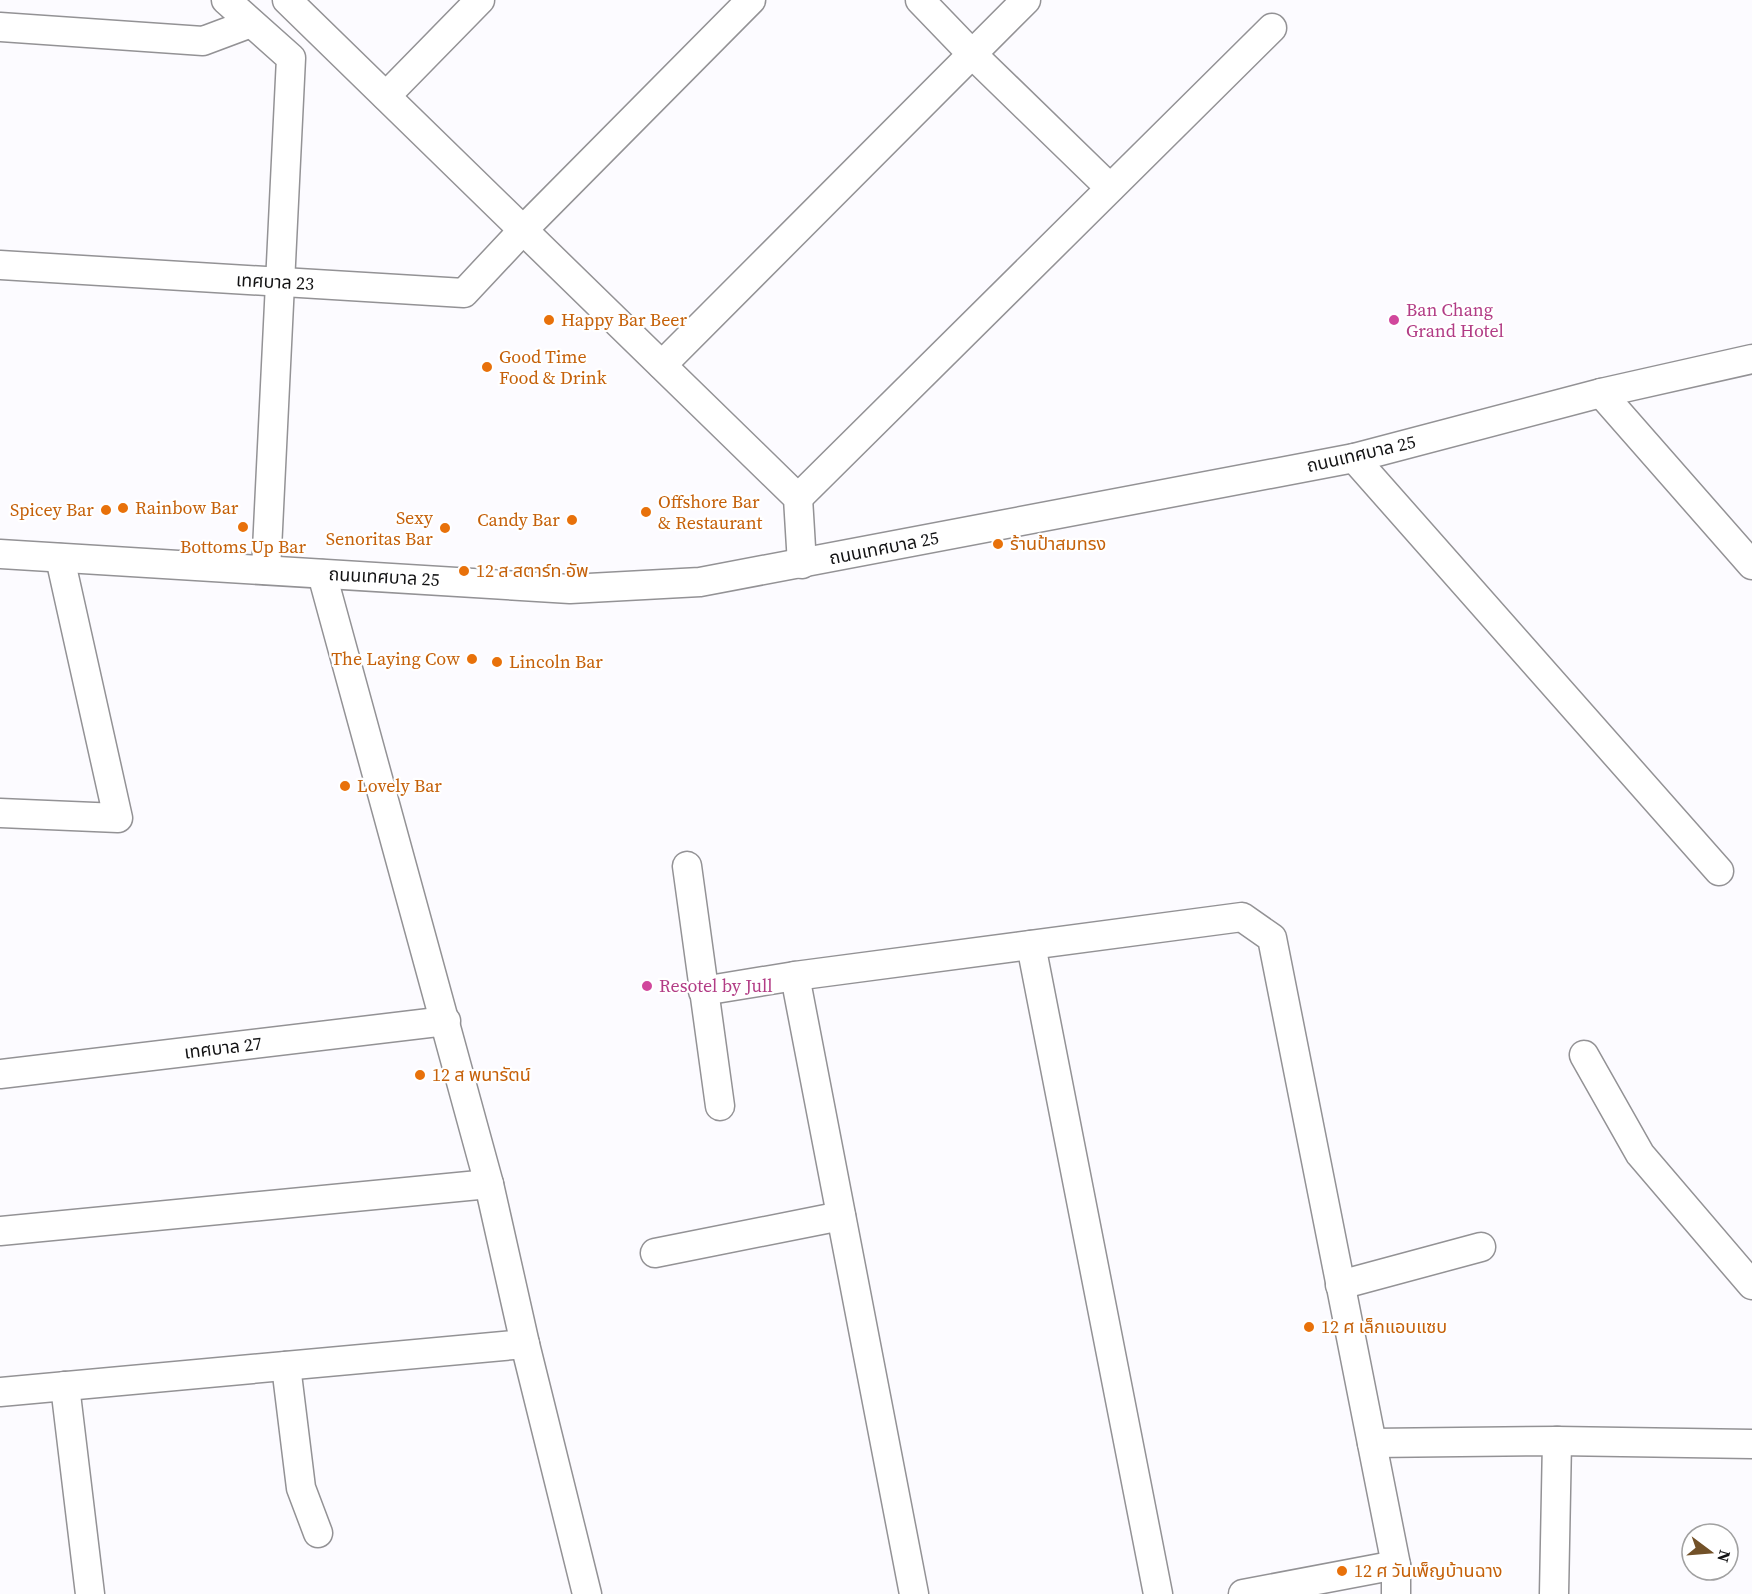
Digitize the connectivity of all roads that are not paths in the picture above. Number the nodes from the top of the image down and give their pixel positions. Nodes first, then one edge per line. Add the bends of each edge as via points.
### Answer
1 (226, 0) edge
2 (286, 0) edge
3 (480, 0) edge
4 (751, 0) edge
5 (920, 0) edge
6 (1026, 0) edge
7 (251, 23) junction
8 (0, 27) edge
9 (1272, 27) dead end
10 (972, 54) junction
11 (386, 96) junction
12 (1110, 188) junction
13 (523, 230) junction
14 (0, 265) edge
15 (281, 282) junction
16 (1752, 359) edge
17 (662, 365) junction
18 (1601, 393) junction
19 (1354, 458) junction
20 (798, 498) junction
21 (0, 554) edge
22 (60, 558) junction
23 (802, 564) junction
24 (1752, 565) edge
25 (266, 570) junction
26 (322, 574) junction
27 (0, 813) edge
28 (687, 866) dead end
29 (1719, 871) dead end
30 (1031, 945) junction
31 (795, 976) junction
32 (703, 991) junction
33 (446, 1021) junction
34 (1584, 1054) dead end
35 (0, 1074) edge
36 (720, 1106) dead end
37 (489, 1184) junction
38 (841, 1216) junction
39 (0, 1231) edge
40 (1481, 1247) dead end
41 (656, 1253) dead end
42 (1340, 1285) junction
43 (1752, 1285) edge
44 (525, 1344) junction
45 (286, 1366) junction
46 (66, 1386) junction
47 (0, 1392) edge
48 (1557, 1441) junction
49 (1372, 1443) junction
50 (1752, 1444) edge
51 (318, 1533) dead end
52 (1396, 1565) junction
53 (90, 1594) edge
54 (587, 1594) edge
55 (914, 1594) edge
56 (1158, 1594) edge
57 (1243, 1594) edge
58 (1396, 1594) edge
59 (1554, 1594) edge

1 - 7 street
2 - 11 street
3 - 11 street
4 - 13 street
5 - 10 street
6 - 10 street
7 - 8 street via 203,42
7 - 15 street via 291,58
9 - 12 street
10 - 12 street
10 - 17 street
11 - 13 street
12 - 20 street
13 - 15 street, เทศบาล 23 via 464,293
13 - 17 street
14 - 15 street, เทศบาล 23
15 - 25 street
16 - 18 street, ถนนเทศบาล 25
17 - 20 street
18 - 19 street, ถนนเทศบาล 25
18 - 24 street
19 - 23 street, ถนนเทศบาล 25
19 - 29 street
20 - 23 street
21 - 22 street, ถนนเทศบาล 25
22 - 25 street, ถนนเทศบาล 25
22 - 27 street via 118,818
23 - 26 street, ถนนเทศบาล 25 via 700,582 570,589
25 - 26 street, ถนนเทศบาล 25
26 - 33 street
28 - 32 street
30 - 31 street
30 - 42 street via 1242,917 1272,938
30 - 56 street
31 - 32 street
31 - 38 street
32 - 36 street
33 - 35 street, เทศบาล 27
33 - 37 street
34 - 43 street via 1640,1154
37 - 39 street
37 - 44 street
38 - 41 street
38 - 55 street
40 - 42 street
42 - 49 street
44 - 45 street
44 - 54 street
45 - 46 street
45 - 51 street via 301,1488
46 - 47 street
46 - 53 street
48 - 49 street
48 - 50 street
48 - 59 street
49 - 52 street
52 - 57 street
52 - 58 street

